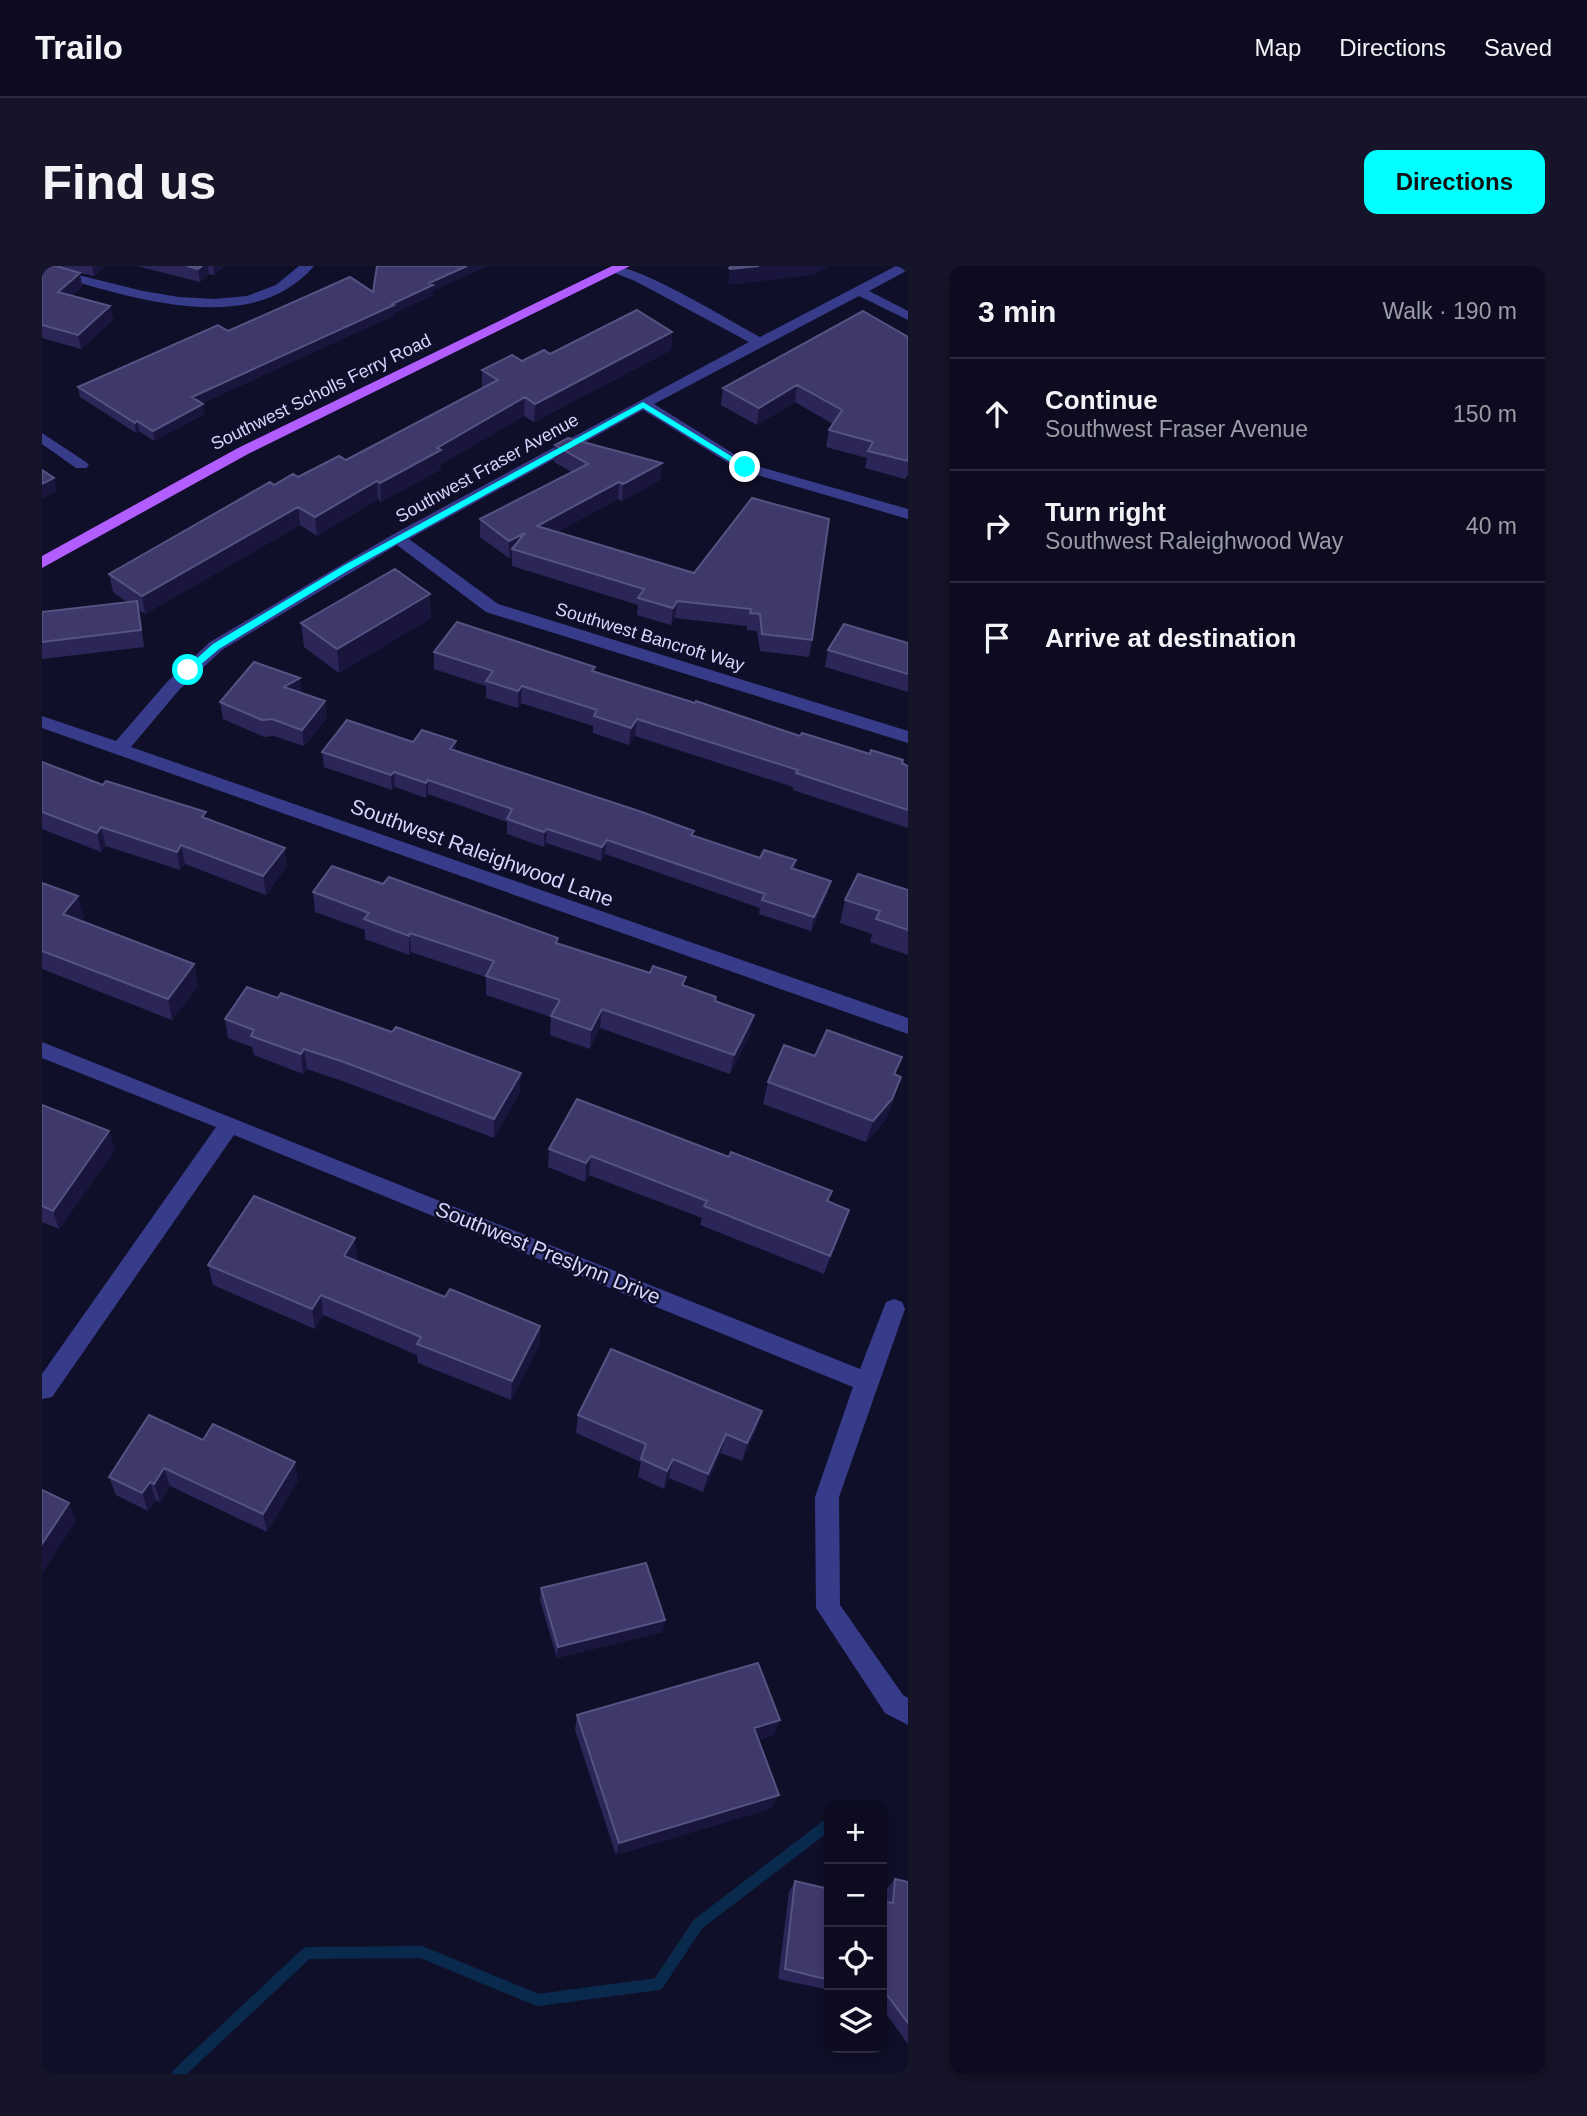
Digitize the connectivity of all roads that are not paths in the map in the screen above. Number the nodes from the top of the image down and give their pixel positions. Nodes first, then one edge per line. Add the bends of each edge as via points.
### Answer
1 (306, 266) edge
2 (906, 266) edge
3 (42, 268) edge
4 (620, 268) edge
5 (859, 291) junction
6 (908, 316) edge
7 (761, 343) junction
8 (643, 404) junction
9 (42, 437) edge
10 (81, 465) dead end
11 (908, 514) edge
12 (398, 538) junction
13 (42, 563) edge
14 (42, 722) edge
15 (908, 737) edge
16 (120, 748) junction
17 (908, 1026) edge
18 (42, 1050) edge
19 (230, 1124) junction
20 (894, 1309) dead end
21 (866, 1382) junction
22 (44, 1390) dead end
23 (908, 1713) edge

1 - 3 street via 284,286 259,298 198,304
2 - 5 street, Southwest Fraser Avenue
4 - 7 street
4 - 13 main road, Southwest Scholls Ferry Road via 243,451
5 - 6 street
5 - 7 street, Southwest Fraser Avenue
7 - 8 street, Southwest Fraser Avenue
8 - 11 street via 745,467
8 - 12 street, Southwest Fraser Avenue
9 - 10 street
12 - 15 street, Southwest Bancroft Way via 492,607
12 - 16 street, Southwest Fraser Avenue via 216,646 173,686
14 - 16 street, Southwest Raleighwood Lane
16 - 17 street, Southwest Raleighwood Lane
18 - 19 street, Southwest Preslynn Drive
19 - 21 street, Southwest Preslynn Drive
19 - 22 street
20 - 21 street
21 - 23 street via 827,1497 828,1608 894,1704

